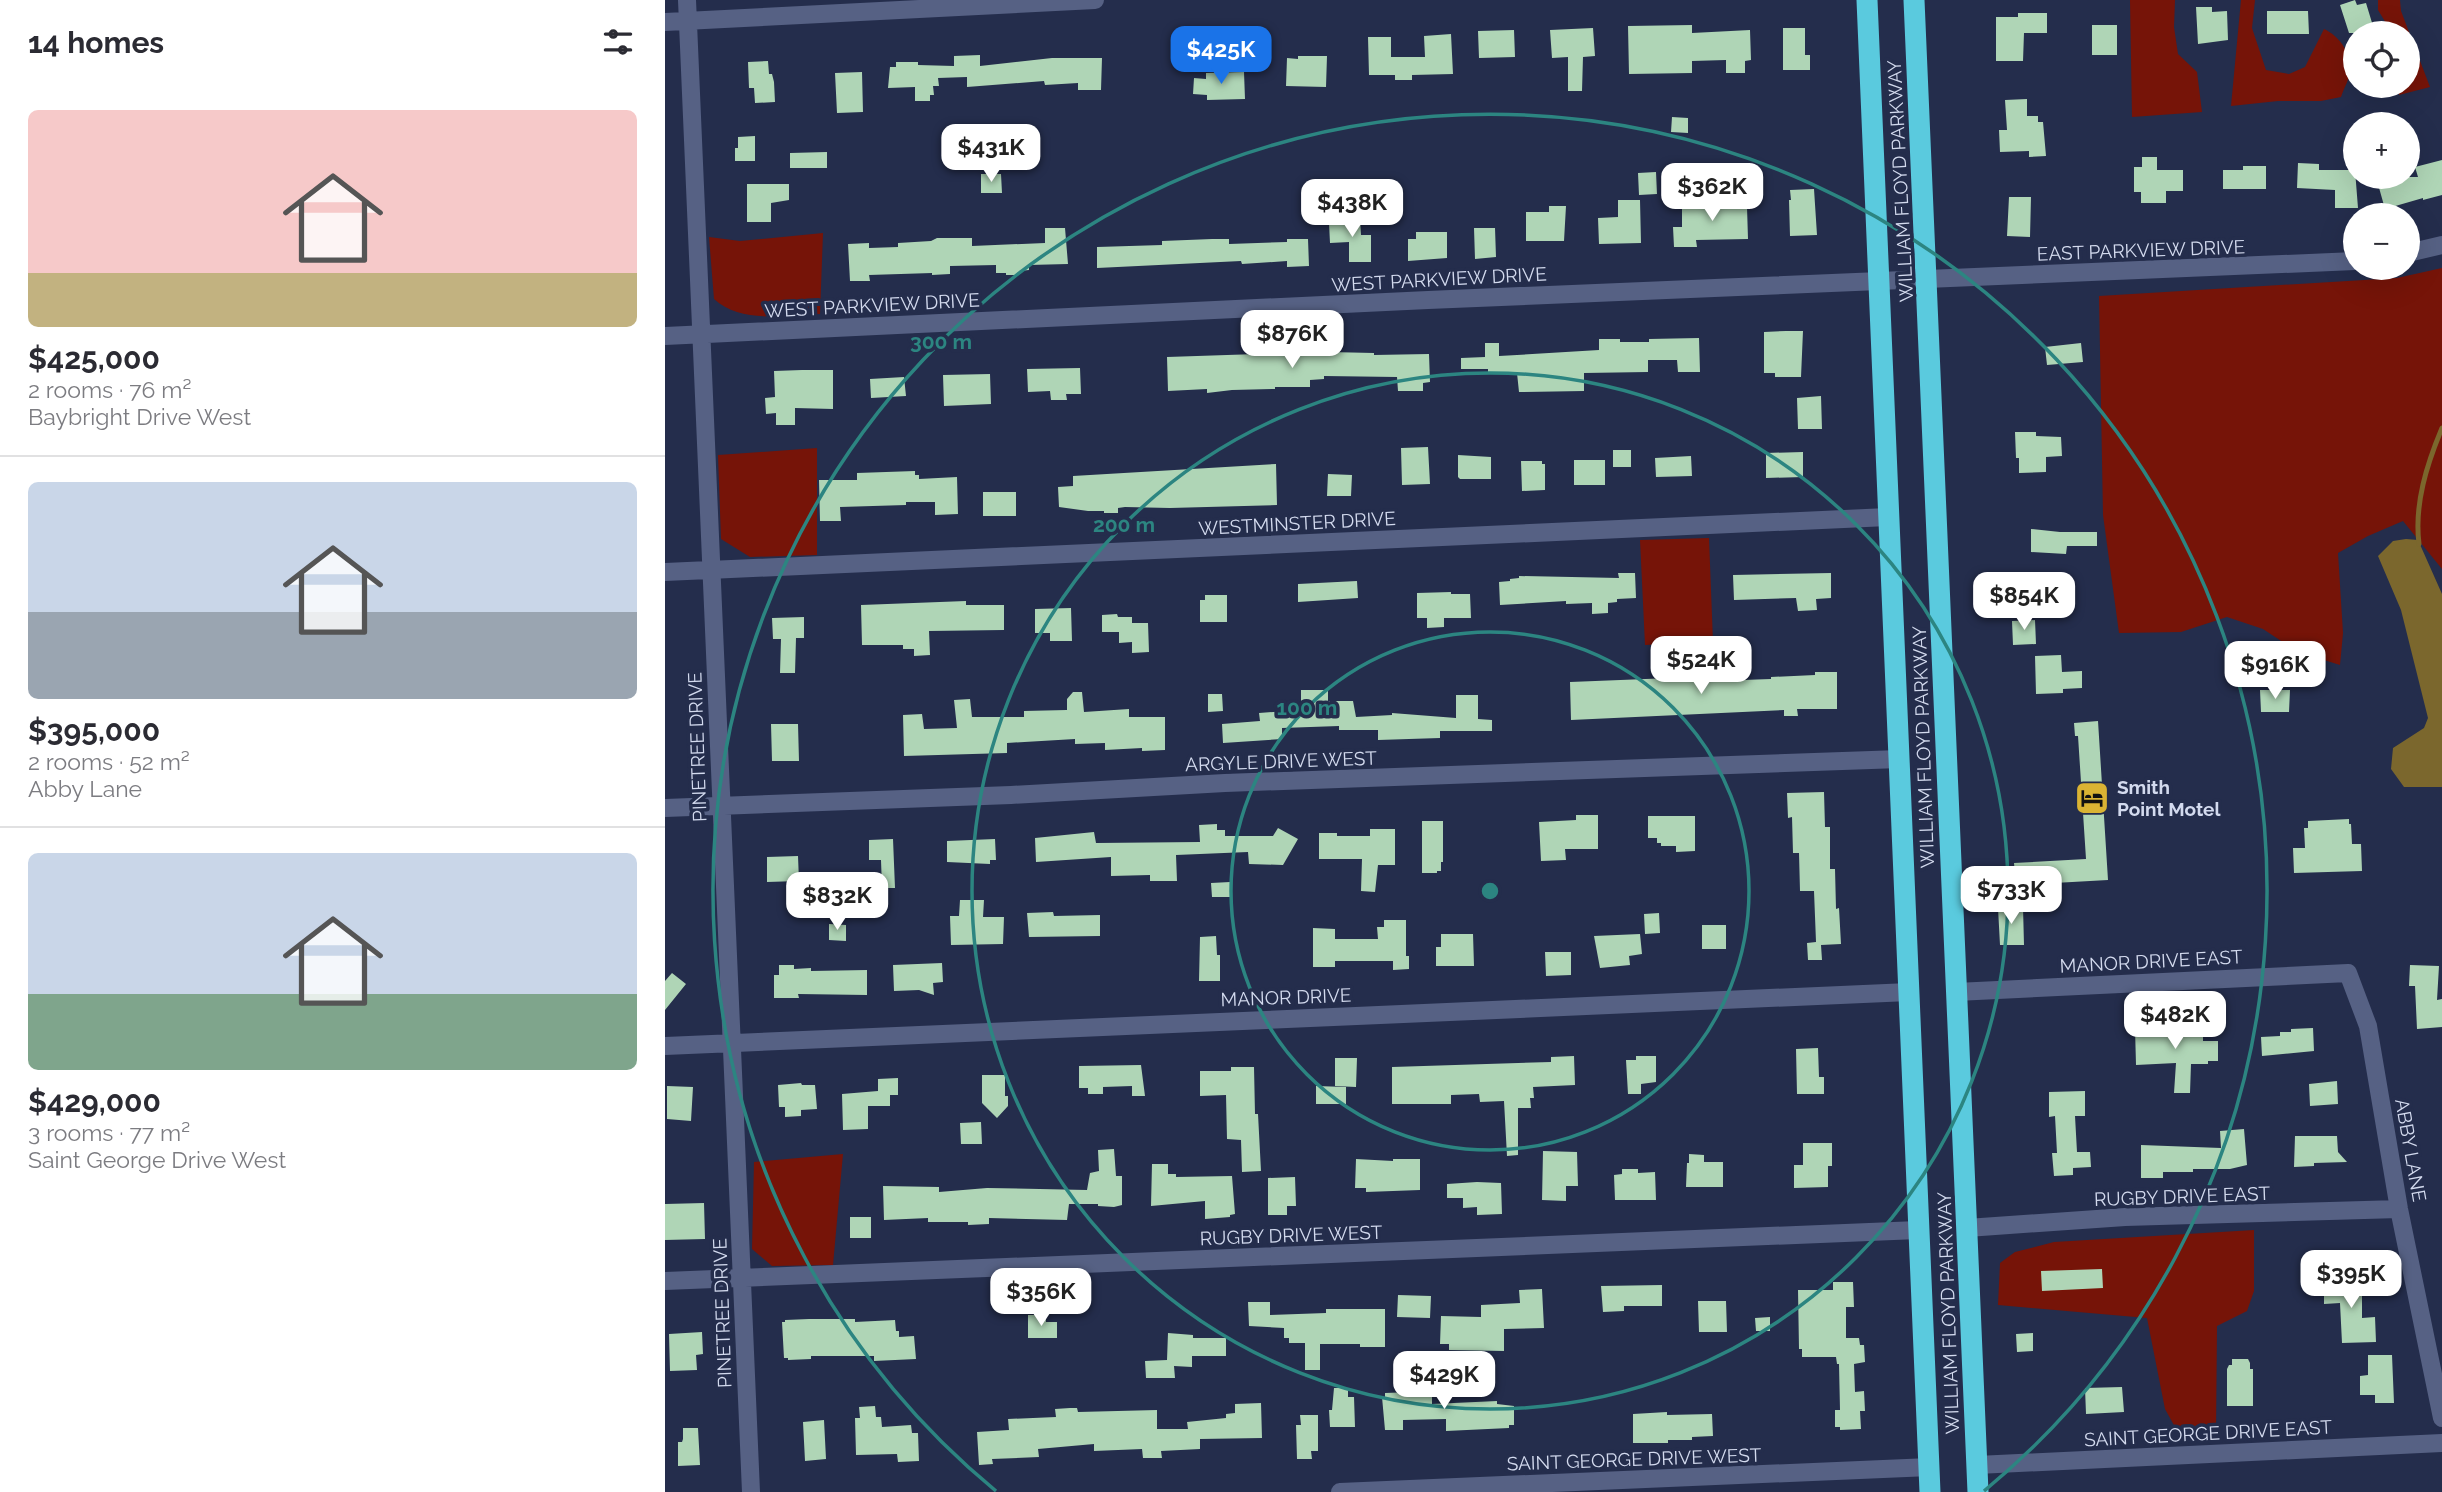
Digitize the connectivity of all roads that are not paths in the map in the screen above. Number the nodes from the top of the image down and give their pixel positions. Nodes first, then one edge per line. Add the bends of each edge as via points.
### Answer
1 (687, 0) edge
2 (1094, 0) edge
3 (1867, 0) edge
4 (1914, 0) edge
5 (688, 21) junction
6 (665, 22) edge
7 (2442, 245) edge
8 (2420, 250) edge
9 (2343, 262) edge
10 (1928, 280) junction
11 (1879, 282) junction
12 (702, 335) junction
13 (665, 336) edge
14 (1888, 517) junction
15 (711, 570) junction
16 (665, 572) edge
17 (1900, 759) junction
18 (720, 806) junction
19 (665, 808) edge
20 (2348, 973) joint
21 (1909, 992) junction
22 (1956, 992) junction
23 (731, 1044) junction
24 (665, 1046) edge
25 (2399, 1209) junction
26 (1967, 1228) junction
27 (1919, 1230) junction
28 (742, 1278) junction
29 (665, 1281) edge
30 (2442, 1418) edge
31 (2442, 1443) edge
32 (1977, 1465) junction
33 (1930, 1467) junction
34 (751, 1492) edge
35 (1340, 1492) edge
36 (1930, 1492) edge
37 (1978, 1492) edge

1 - 5 street, PINETREE DRIVE
2 - 5 street
3 - 11 highway, WILLIAM FLOYD PARKWAY
4 - 10 highway, WILLIAM FLOYD PARKWAY
5 - 6 street
5 - 12 street, PINETREE DRIVE
7 - 8 street
9 - 10 street, EAST PARKVIEW DRIVE
10 - 11 street, EAST PARKVIEW DRIVE
10 - 22 highway, WILLIAM FLOYD PARKWAY
11 - 12 street, WEST PARKVIEW DRIVE
11 - 14 highway, WILLIAM FLOYD PARKWAY
12 - 13 street, WEST PARKVIEW DRIVE
12 - 15 street, PINETREE DRIVE
14 - 15 street, WESTMINSTER DRIVE
14 - 17 highway, WILLIAM FLOYD PARKWAY
15 - 16 street, WESTMINSTER DRIVE
15 - 18 street, PINETREE DRIVE
17 - 18 street, ARGYLE DRIVE WEST
17 - 21 highway, WILLIAM FLOYD PARKWAY
18 - 19 street, ARGYLE DRIVE WEST
18 - 23 street, PINETREE DRIVE
20 - 22 street, MANOR DRIVE EAST
20 - 25 street, ABBY LANE via 2368,1026
21 - 23 street, MANOR DRIVE
21 - 27 highway, WILLIAM FLOYD PARKWAY
22 - 26 highway, WILLIAM FLOYD PARKWAY
23 - 24 street, MANOR DRIVE
23 - 28 street, PINETREE DRIVE
25 - 26 street, RUGBY DRIVE EAST via 2125,1217
25 - 30 street, ABBY LANE
26 - 32 highway, WILLIAM FLOYD PARKWAY
27 - 28 street, RUGBY DRIVE WEST
27 - 33 highway, WILLIAM FLOYD PARKWAY
28 - 29 street, RUGBY DRIVE WEST
28 - 34 street, PINETREE DRIVE
31 - 32 street, SAINT GEORGE DRIVE EAST
32 - 37 highway, WILLIAM FLOYD PARKWAY
33 - 35 street, SAINT GEORGE DRIVE WEST
33 - 36 highway, WILLIAM FLOYD PARKWAY

